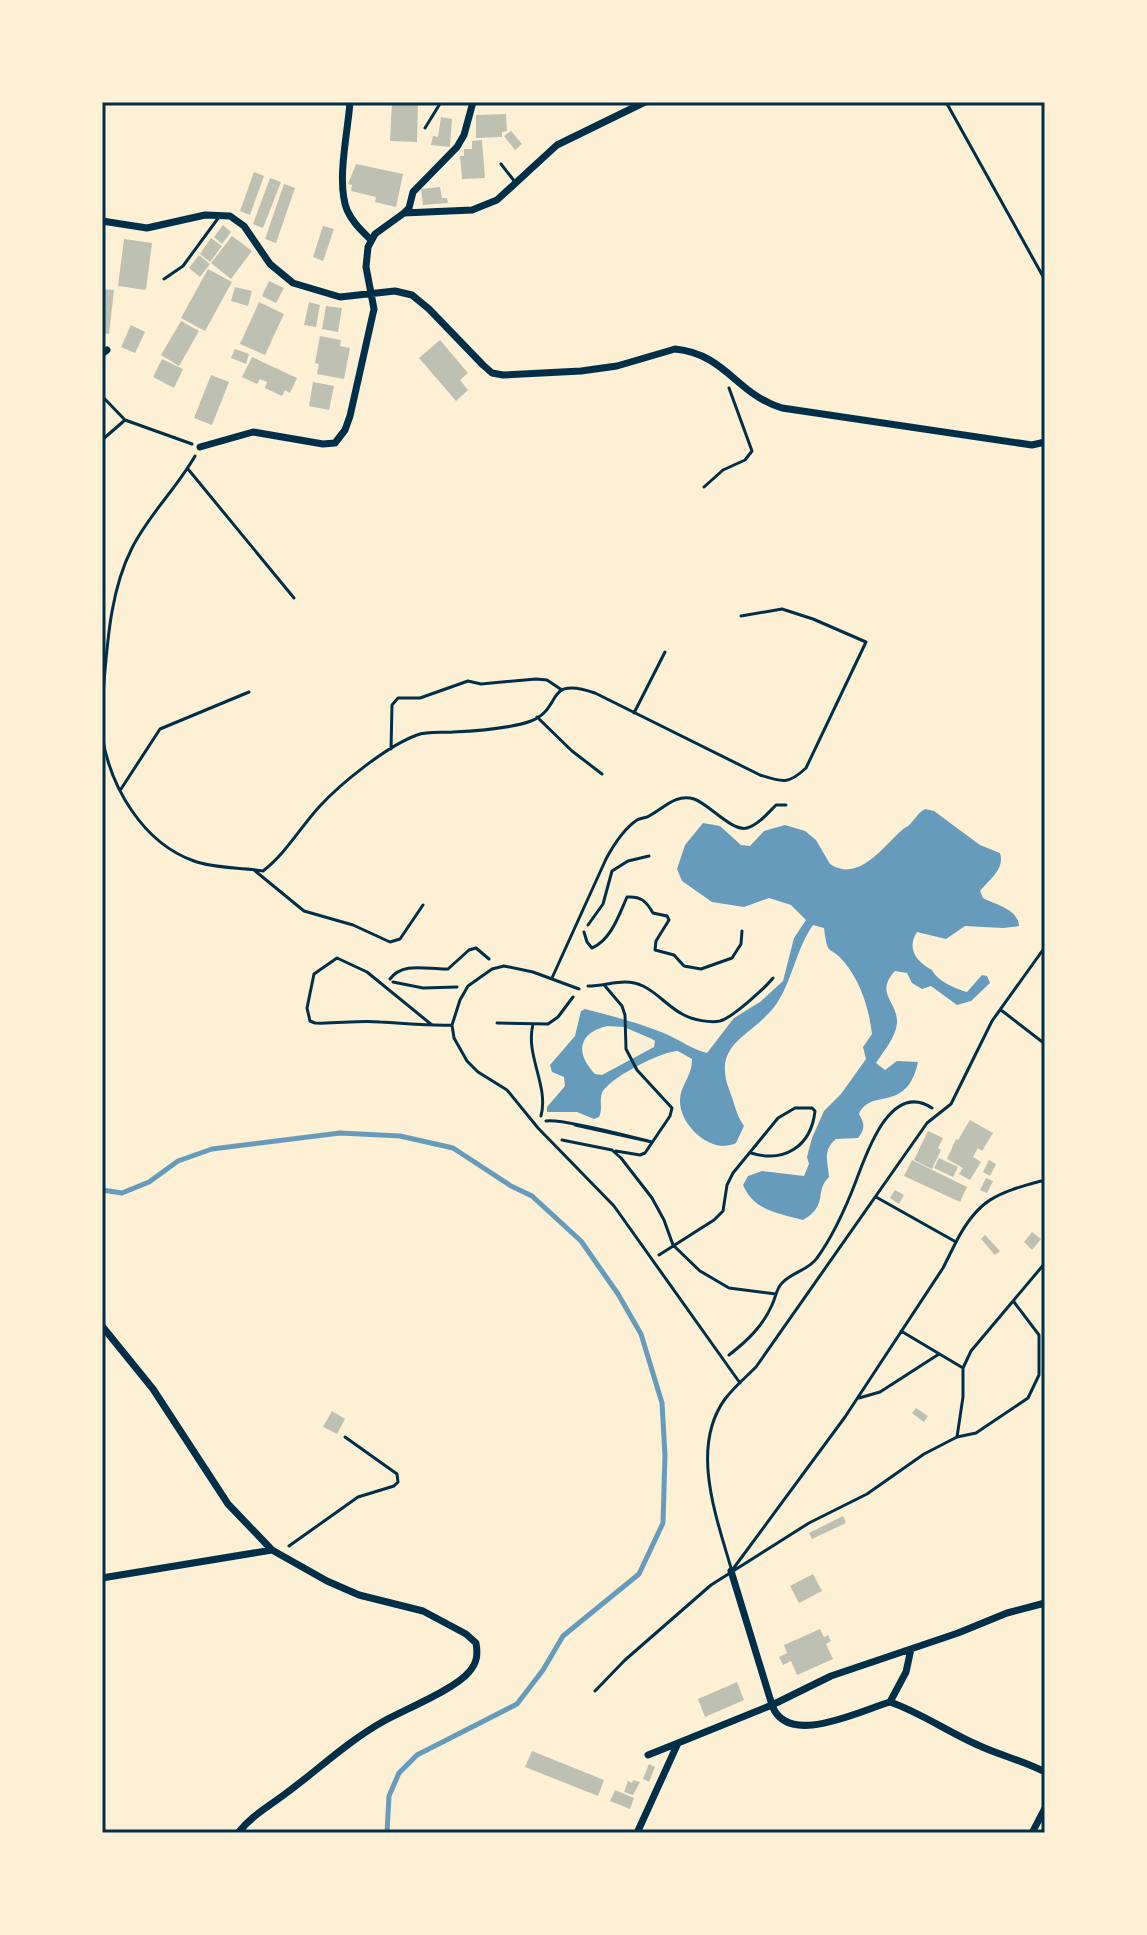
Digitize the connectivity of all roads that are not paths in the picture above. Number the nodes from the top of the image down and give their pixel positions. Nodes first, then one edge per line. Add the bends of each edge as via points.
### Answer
1 (350, 102) edge
2 (441, 102) edge
3 (473, 102) edge
4 (645, 102) edge
5 (425, 128) dead end
6 (501, 164) dead end
7 (515, 182) junction
8 (404, 213) junction
9 (221, 215) junction
10 (102, 221) edge
11 (371, 240) junction
12 (164, 279) dead end
13 (371, 294) junction
14 (1045, 442) edge
15 (200, 447) road end
16 (786, 805) dead end
17 (1045, 947) edge
18 (552, 978) junction
19 (579, 989) road end
20 (1001, 1010) junction
21 (432, 1025) junction
22 (452, 1025) junction
23 (1045, 1044) edge
24 (1045, 1174) edge
25 (1043, 1182) edge
26 (876, 1197) junction
27 (956, 1242) junction
28 (1045, 1263) edge
29 (1014, 1302) junction
30 (102, 1326) edge
31 (901, 1331) junction
32 (939, 1354) junction
33 (963, 1368) junction
34 (740, 1383) junction
35 (857, 1399) junction
36 (957, 1437) junction
37 (272, 1550) junction
38 (731, 1571) junction
39 (102, 1578) edge
40 (1045, 1603) edge
41 (911, 1649) junction
42 (595, 1691) dead end
43 (890, 1702) junction
44 (772, 1705) junction
45 (678, 1743) junction
46 (648, 1755) dead end
47 (1045, 1772) edge
48 (1045, 1808) edge
49 (238, 1833) edge
50 (637, 1833) edge
51 (1032, 1833) edge

1 - 11 street via 342,186 351,218
2 - 5 lane
3 - 8 street via 457,147 413,192
4 - 7 street via 557,145
6 - 7 lane
7 - 8 street via 478,209
8 - 11 street
9 - 10 street via 147,228
9 - 12 lane via 183,266
9 - 13 street via 236,219 270,264 293,283 340,297
11 - 13 street via 366,267
13 - 14 street via 412,295 492,373 581,371 675,349 701,354 750,393 782,408 1032,445
13 - 15 street via 374,309 350,416 335,443 253,432
16 - 18 lane via 776,805 746,829 736,828 690,797 636,821 606,859
17 - 20 lane
18 - 19 lane
18 - 22 lane via 504,966 481,975 468,986
20 - 23 lane
20 - 26 lane via 951,1104 927,1123
21 - 21 lane via 310,1021 307,1008 314,974 337,958 379,980
21 - 22 lane
22 - 34 lane via 467,1061 507,1090 614,1206
24 - 25 lane
25 - 27 lane via 979,1207
26 - 27 lane
26 - 34 lane
27 - 31 lane
28 - 29 lane
29 - 33 lane via 971,1351
29 - 36 lane via 1039,1335 1041,1363 1033,1392 976,1433
30 - 37 street via 162,1402 228,1504
31 - 32 lane
31 - 35 lane
32 - 33 lane
32 - 35 lane via 880,1392
33 - 36 lane
34 - 38 lane via 724,1399 712,1426 706,1460
35 - 38 lane
36 - 38 lane
37 - 39 street
37 - 49 street via 359,1595 438,1618 476,1643 478,1656 458,1682 380,1724 316,1768
38 - 42 lane via 695,1596
38 - 44 street
40 - 41 street
41 - 43 street
41 - 44 street via 831,1676
43 - 44 street via 804,1727 782,1721
43 - 47 street
44 - 45 street
45 - 46 street
45 - 50 street
48 - 51 street

